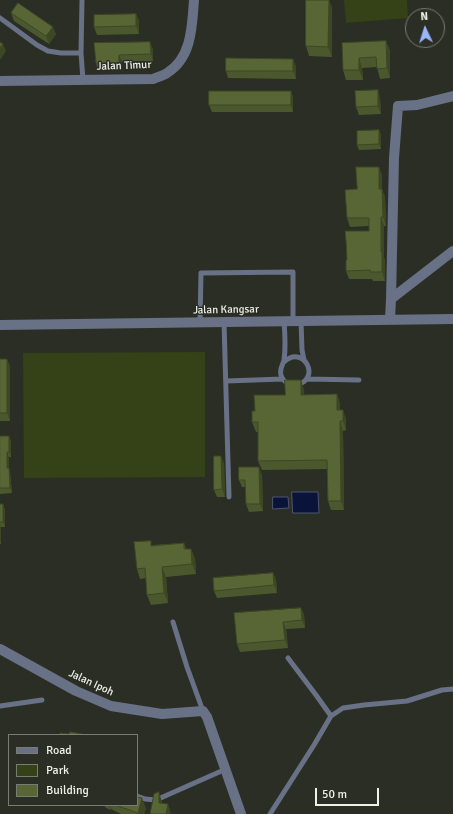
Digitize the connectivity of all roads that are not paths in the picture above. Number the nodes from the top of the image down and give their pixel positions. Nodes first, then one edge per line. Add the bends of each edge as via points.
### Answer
1 (82, 0) edge
2 (194, 0) edge
3 (0, 18) edge
4 (81, 53) junction
5 (83, 80) junction
6 (0, 81) edge
7 (453, 96) edge
8 (453, 250) edge
9 (390, 299) junction
10 (453, 319) edge
11 (390, 320) junction
12 (293, 321) junction
13 (200, 322) junction
14 (224, 322) junction
15 (0, 325) edge
16 (304, 360) junction
17 (284, 362) junction
18 (307, 378) junction
19 (283, 380) junction
20 (359, 380) dead end
21 (226, 381) junction
22 (229, 497) dead end
23 (173, 622) dead end
24 (0, 650) edge
25 (288, 658) dead end
26 (453, 689) edge
27 (42, 700) dead end
28 (0, 706) edge
29 (204, 711) junction
30 (331, 716) junction
31 (226, 769) junction
32 (138, 796) edge
33 (241, 814) edge
34 (270, 814) edge

1 - 4 lane
2 - 5 street, Jalan Timur via 188,47 179,63 167,73 153,79
3 - 4 lane via 48,51
4 - 5 lane
5 - 6 street, Jalan Timur
7 - 9 street via 417,105 398,106
8 - 9 street
9 - 11 street
10 - 11 street, Jalan Kangsar
11 - 12 street, Jalan Kangsar
12 - 13 lane via 293,272 202,273
12 - 14 street, Jalan Kangsar
12 - 16 lane
12 - 17 lane
13 - 14 street, Jalan Kangsar
13 - 15 street, Jalan Kangsar
14 - 21 lane
16 - 17 lane via 291,357
16 - 18 lane via 309,369
17 - 19 lane via 280,371
18 - 19 lane via 295,385
18 - 20 lane
19 - 21 lane
21 - 22 lane
23 - 29 lane
24 - 29 street, Jalan Ipoh via 76,691 111,706 162,714
25 - 30 lane
26 - 30 lane via 407,701 343,708
27 - 28 lane
29 - 31 street
30 - 34 lane
31 - 32 lane via 156,800
31 - 33 street

